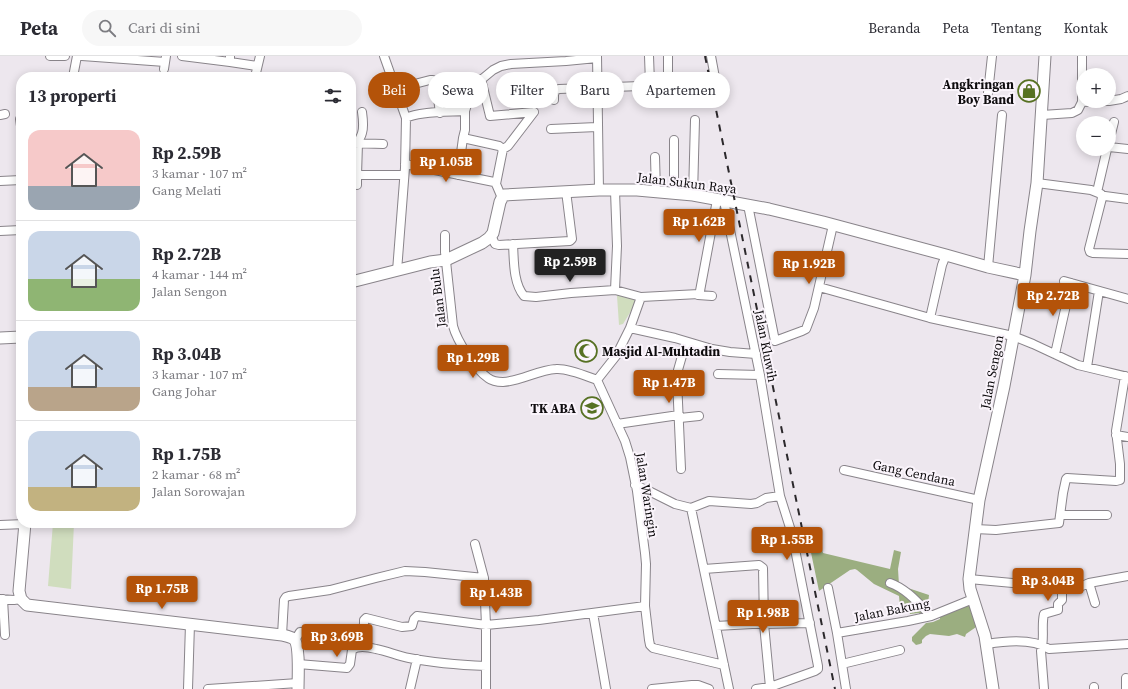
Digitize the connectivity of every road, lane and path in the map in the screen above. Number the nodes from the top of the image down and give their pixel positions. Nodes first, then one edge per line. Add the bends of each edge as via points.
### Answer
1 (50, 56) edge
2 (65, 56) edge
3 (77, 56) edge
4 (82, 56) edge
5 (182, 56) edge
6 (260, 56) edge
7 (384, 56) edge
8 (648, 56) edge
9 (668, 56) edge
10 (711, 56) edge
11 (992, 56) edge
12 (1045, 56) edge
13 (1082, 56) edge
14 (597, 57) edge
15 (230, 59) edge
16 (165, 62) edge
17 (257, 66) junction
18 (1082, 68) edge
19 (74, 72) edge
20 (256, 72) edge
21 (389, 72) edge
22 (597, 72) edge
23 (649, 72) edge
24 (714, 72) edge
25 (488, 74) edge
26 (420, 83) edge
27 (624, 87) edge
28 (988, 93) dead end
29 (1128, 96) edge
30 (1116, 100) edge
31 (402, 108) edge
32 (466, 108) edge
33 (488, 108) edge
34 (598, 108) edge
35 (1079, 108) edge
36 (465, 111) junction
37 (362, 112) dead end
38 (440, 113) junction
39 (1002, 115) dead end
40 (1042, 115) junction
41 (406, 118) junction
42 (695, 120) dead end
43 (598, 127) junction
44 (551, 129) dead end
45 (464, 138) junction
46 (674, 140) dead end
47 (356, 142) edge
48 (356, 143) edge
49 (383, 144) dead end
50 (1116, 148) edge
51 (502, 149) junction
52 (1128, 149) edge
53 (1107, 156) edge
54 (655, 157) dead end
55 (405, 164) junction
56 (356, 174) joint
57 (404, 175) junction
58 (458, 175) junction
59 (16, 180) edge
60 (0, 181) edge
61 (1037, 183) junction
62 (496, 184) junction
63 (357, 186) dead end
64 (599, 190) junction
65 (566, 191) junction
66 (615, 191) junction
67 (656, 192) junction
68 (674, 194) junction
69 (692, 195) junction
70 (1100, 195) junction
71 (502, 198) junction
72 (1128, 199) edge
73 (720, 200) junction
74 (748, 205) junction
75 (833, 225) junction
76 (16, 230) edge
77 (0, 231) edge
78 (445, 235) dead end
79 (491, 235) junction
80 (513, 244) junction
81 (1128, 254) edge
82 (946, 255) junction
83 (446, 260) junction
84 (988, 268) junction
85 (397, 271) junction
86 (1025, 275) junction
87 (356, 281) edge
88 (819, 288) junction
89 (614, 290) junction
90 (1098, 290) junction
91 (698, 294) junction
92 (641, 296) junction
93 (712, 296) dead end
94 (1128, 299) edge
95 (930, 318) junction
96 (630, 328) junction
97 (16, 336) edge
98 (1013, 336) junction
99 (0, 338) edge
100 (686, 342) junction
101 (756, 354) junction
102 (1055, 354) junction
103 (1087, 367) junction
104 (718, 374) dead end
105 (760, 375) junction
106 (1126, 376) edge
107 (597, 380) junction
108 (680, 416) junction
109 (699, 416) dead end
110 (617, 424) junction
111 (1116, 435) junction
112 (1128, 437) edge
113 (681, 469) dead end
114 (844, 470) dead end
115 (635, 485) junction
116 (780, 496) junction
117 (979, 500) junction
118 (691, 508) junction
119 (1060, 514) junction
120 (1107, 515) dead end
121 (16, 524) edge
122 (0, 525) edge
123 (25, 528) edge
124 (975, 529) junction
125 (475, 544) dead end
126 (704, 569) junction
127 (1128, 576) edge
128 (484, 578) junction
129 (969, 579) junction
130 (890, 582) dead end
131 (1089, 583) junction
132 (828, 588) dead end
133 (1066, 588) junction
134 (2, 599) edge
135 (973, 599) junction
136 (21, 600) junction
137 (1095, 603) dead end
138 (645, 606) junction
139 (593, 613) junction
140 (931, 616) junction
141 (810, 623) junction
142 (190, 624) junction
143 (764, 624) junction
144 (486, 625) junction
145 (716, 626) junction
146 (321, 632) dead end
147 (837, 633) junction
148 (5, 635) dead end
149 (282, 635) junction
150 (295, 640) junction
151 (987, 644) junction
152 (1128, 644) edge
153 (1043, 645) junction
154 (363, 647) junction
155 (900, 650) dead end
156 (417, 659) junction
157 (298, 664) junction
158 (724, 664) junction
159 (842, 664) junction
160 (486, 666) junction
161 (1126, 678) dead end
162 (298, 686) edge
163 (770, 687) junction
164 (188, 689) edge
165 (208, 689) edge
166 (410, 689) edge
167 (486, 689) edge
168 (606, 689) edge
169 (652, 689) edge
170 (709, 689) edge
171 (730, 689) edge
172 (756, 689) edge
173 (846, 689) edge
174 (993, 689) edge
175 (1044, 689) edge
176 (1126, 689) edge

1 - 2 street
3 - 19 street
4 - 16 street
5 - 15 street
6 - 17 street
7 - 21 street
8 - 23 street
9 - 27 street via 668,86
10 - 24 street
11 - 28 street
12 - 40 street, Jalan Sengon
13 - 18 street
14 - 22 street
14 - 25 street via 511,64 501,66
15 - 17 street
17 - 20 street
26 - 38 street via 435,81
29 - 30 street
31 - 41 street
32 - 36 street
33 - 51 street via 490,116 534,112 508,146
34 - 43 street
35 - 40 street via 1072,113
36 - 38 street
36 - 45 street
37 - 47 street via 362,134
38 - 41 street
39 - 84 street
40 - 61 street, Jalan Sengon
41 - 55 street
42 - 69 street
43 - 44 street
43 - 64 street
45 - 51 street via 499,146
45 - 58 street
46 - 68 street
48 - 49 street
50 - 52 street
51 - 62 street
53 - 70 street
54 - 67 street
55 - 57 street
55 - 58 street
56 - 57 street
56 - 63 street
57 - 85 street
58 - 62 street
59 - 60 street
61 - 70 street via 1061,185
61 - 86 street, Jalan Sengon
62 - 71 street
64 - 65 street, Jalan Sukun Raya
64 - 66 street, Jalan Sukun Raya
65 - 71 street, Jalan Sukun Raya via 504,195
65 - 80 street via 571,240
66 - 67 street, Jalan Sukun Raya
66 - 89 street via 617,246
67 - 68 street, Jalan Sukun Raya
68 - 69 street, Jalan Sukun Raya
69 - 73 street, Jalan Sukun Raya
70 - 72 street
70 - 81 street via 1090,252
71 - 79 street
73 - 74 street, Jalan Sukun Raya
73 - 91 street
73 - 101 street, Jalan Kluwih
74 - 75 street, Jalan Sukun Raya
74 - 88 street via 775,341 806,329
75 - 82 street, Jalan Sukun Raya
75 - 88 street
76 - 77 street
78 - 83 street, Jalan Bulu
79 - 80 street via 495,244
79 - 83 street via 482,243
80 - 89 street via 516,275 524,296
82 - 84 street, Jalan Sukun Raya
82 - 95 street
83 - 85 street
83 - 107 street, Jalan Bulu via 455,334 472,362 488,378 503,382 557,369
84 - 86 street, Jalan Sukun Raya
85 - 87 street
86 - 98 street, Jalan Sengon
88 - 95 street
89 - 92 street
90 - 94 street
90 - 102 street via 1068,282
90 - 103 street
91 - 92 street
91 - 93 street
92 - 96 street
95 - 98 street
96 - 100 street
96 - 107 street via 616,356
97 - 99 street
98 - 102 street
98 - 117 street, Jalan Sengon
100 - 101 street via 712,349
100 - 108 street via 677,380
101 - 105 street, Jalan Kluwih
102 - 103 street
103 - 106 street
104 - 105 street
105 - 116 street, Jalan Kluwih
106 - 111 street
107 - 110 street, Jalan Waringin
108 - 109 street
108 - 110 street
108 - 113 street
110 - 115 street, Jalan Waringin via 630,457
111 - 112 street
111 - 119 street via 1120,480 1067,478
114 - 117 street, Gang Cendana
115 - 118 street via 675,504
115 - 138 street, Jalan Waringin via 646,564
116 - 118 street via 750,504 709,500
116 - 141 street, Jalan Kluwih via 792,534
117 - 124 street, Jalan Sengon
118 - 126 street
119 - 120 street
119 - 124 street via 1059,523 996,530
121 - 122 street
123 - 136 street via 19,591
124 - 129 street, Jalan Sengon
125 - 128 street
126 - 143 street via 761,566
126 - 145 street
127 - 131 street
128 - 144 street
128 - 149 street via 405,571 330,590 294,595 284,600
129 - 133 street
129 - 135 street, Jalan Sengon
130 - 140 street via 907,592
131 - 133 street
131 - 137 street
132 - 147 street
133 - 153 street via 1062,591 1058,610 1044,614
134 - 136 street
134 - 148 street
135 - 140 street, Jalan Bakung
135 - 151 street, Jalan Sengon
136 - 142 street via 27,605
138 - 139 street
138 - 158 street, Jalan Waringin via 650,645 654,648
139 - 144 street
139 - 168 street
140 - 147 street, Jalan Bakung
141 - 143 street
141 - 163 street via 818,669
142 - 149 street
142 - 164 street
143 - 145 street
143 - 163 street
144 - 154 street via 417,616 412,626 402,627 366,618
144 - 160 street
145 - 158 street
146 - 150 street via 300,632
147 - 159 street
149 - 150 street
150 - 157 street
151 - 153 street via 1021,642
151 - 174 street, Jalan Sengon
152 - 153 street via 1049,649
153 - 175 street via 1041,651
154 - 156 street
154 - 157 street via 352,650 347,668
155 - 159 street
156 - 160 street
156 - 166 street
157 - 162 street
158 - 171 street
159 - 173 street
160 - 167 street
161 - 176 street
162 - 165 street
163 - 172 street
169 - 170 street via 698,685

